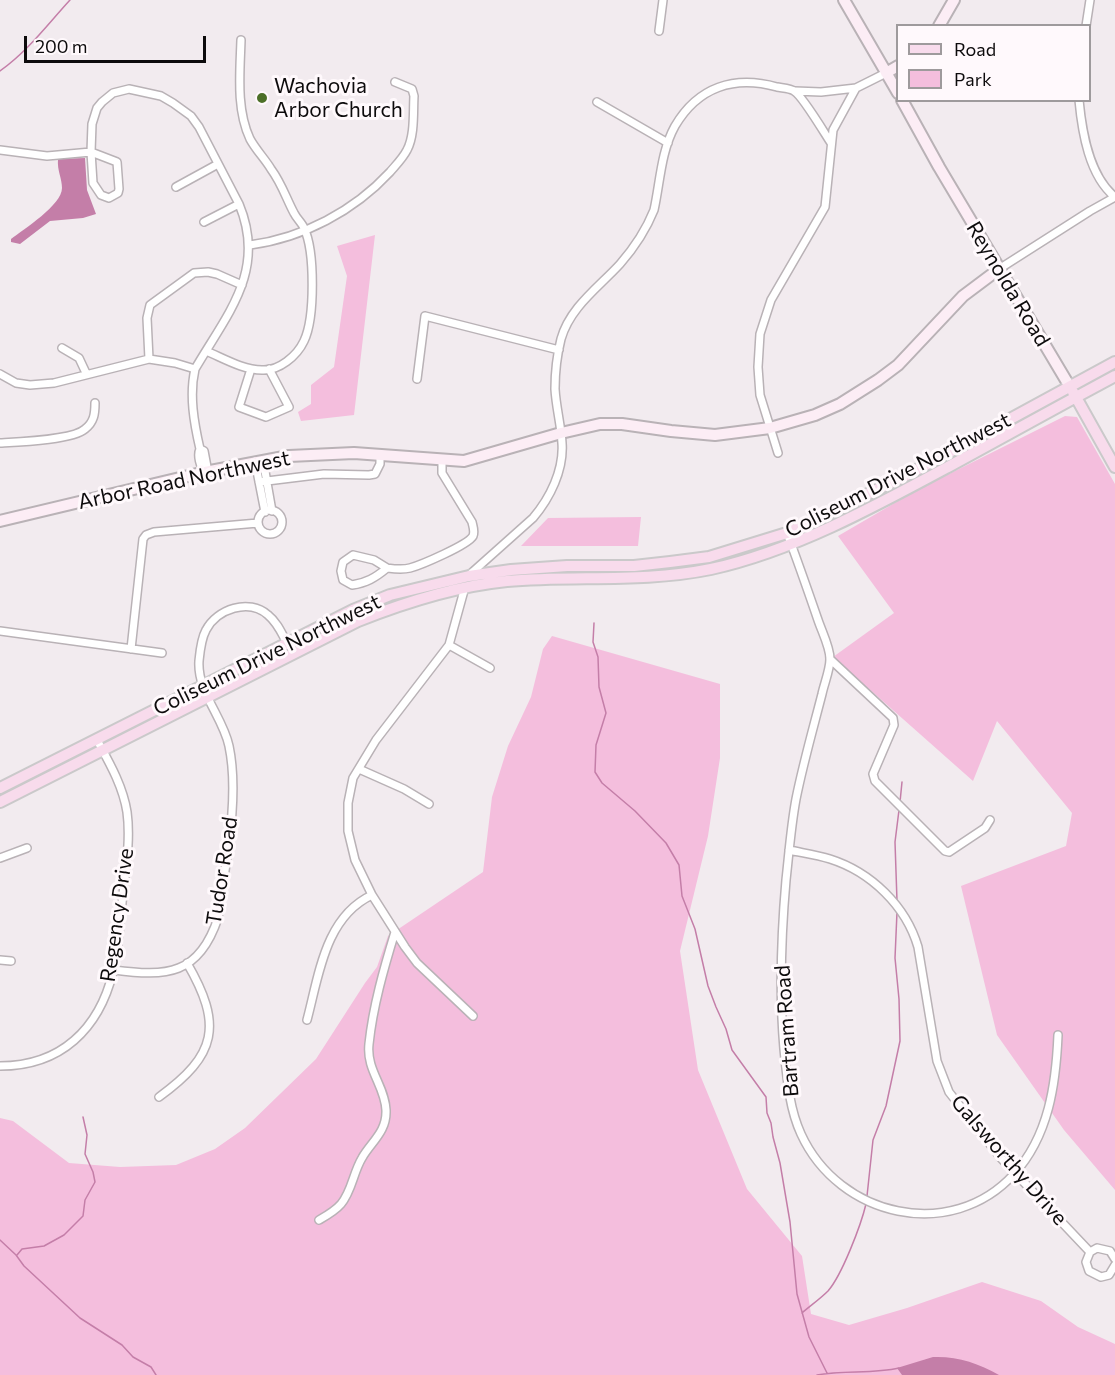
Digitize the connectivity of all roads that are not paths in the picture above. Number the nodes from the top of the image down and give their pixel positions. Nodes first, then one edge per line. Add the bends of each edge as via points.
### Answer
1 (663, 0) edge
2 (844, 0) edge
3 (954, 0) edge
4 (1090, 0) edge
5 (940, 24) edge
6 (1086, 24) edge
7 (660, 31) dead end
8 (241, 40) dead end
9 (896, 67) edge
10 (886, 73) junction
11 (395, 82) dead end
12 (856, 88) junction
13 (795, 91) junction
14 (896, 91) edge
15 (597, 102) dead end
16 (903, 102) edge
17 (1079, 102) edge
18 (668, 143) junction
19 (831, 143) junction
20 (0, 150) edge
21 (91, 152) junction
22 (218, 164) junction
23 (176, 187) dead end
24 (1115, 197) edge
25 (239, 204) junction
26 (204, 222) dead end
27 (305, 230) junction
28 (250, 245) junction
29 (999, 269) junction
30 (242, 285) junction
31 (62, 348) dead end
32 (559, 350) junction
33 (206, 351) junction
34 (149, 359) junction
35 (1115, 362) edge
36 (195, 369) junction
37 (251, 369) junction
38 (269, 369) junction
39 (86, 373) junction
40 (0, 374) edge
41 (1115, 376) edge
42 (417, 379) dead end
43 (1070, 387) junction
44 (1076, 397) junction
45 (95, 403) dead end
46 (770, 428) junction
47 (561, 433) junction
48 (0, 443) edge
49 (778, 453) dead end
50 (380, 455) junction
51 (442, 460) junction
52 (259, 461) junction
53 (1115, 467) edge
54 (205, 472) junction
55 (263, 481) junction
56 (268, 511) junction
57 (0, 521) edge
58 (258, 522) junction
59 (787, 533) junction
60 (792, 544) junction
61 (387, 568) junction
62 (469, 576) junction
63 (465, 588) junction
64 (0, 631) edge
65 (287, 644) junction
66 (449, 645) junction
67 (131, 648) junction
68 (162, 653) dead end
69 (292, 655) junction
70 (830, 659) junction
71 (490, 668) dead end
72 (203, 686) junction
73 (208, 697) junction
74 (100, 745) junction
75 (359, 769) junction
76 (0, 788) edge
77 (0, 802) edge
78 (429, 804) dead end
79 (990, 820) dead end
80 (27, 848) dead end
81 (789, 850) junction
82 (0, 858) edge
83 (372, 895) junction
84 (396, 932) junction
85 (0, 960) edge
86 (11, 961) dead end
87 (187, 963) junction
88 (114, 970) junction
89 (473, 1016) dead end
90 (307, 1020) dead end
91 (1058, 1035) dead end
92 (0, 1066) edge
93 (159, 1097) dead end
94 (1015, 1173) junction
95 (319, 1220) dead end
96 (1090, 1252) junction
97 (1115, 1259) edge
98 (1115, 1265) edge

1 - 7 street
2 - 10 street
3 - 5 street
4 - 6 street
8 - 27 street via 241,98 250,139 281,184
9 - 10 street
10 - 12 street
10 - 14 street
11 - 27 street via 412,89 414,96 407,151 356,202
12 - 13 street
12 - 19 street
13 - 18 street via 762,82 722,85 706,93 682,116
13 - 19 street
15 - 18 street
16 - 29 street, Reynolda Road
17 - 24 street via 1093,164 1106,189
18 - 32 street via 650,220 622,262 585,298 562,336
19 - 46 street via 825,207 762,323 759,381
20 - 21 street via 47,156
21 - 21 street via 95,188 105,197 114,196 119,189 117,162
21 - 22 street via 97,108 108,96 129,89 161,96 183,109 199,127
22 - 23 street
22 - 25 street
24 - 29 street, Arbor Road Northwest
25 - 26 street
25 - 28 street
27 - 28 street
27 - 38 street via 312,281 307,334 290,359
28 - 30 street
29 - 43 street, Reynolda Road
29 - 46 street, Arbor Road Northwest via 963,296 905,358 878,380 815,416
30 - 33 street
30 - 34 street via 217,274 194,273 150,305
31 - 39 street via 79,358
32 - 42 street via 425,316
32 - 47 street via 555,388
33 - 36 street
33 - 37 street
34 - 36 street
34 - 39 street
35 - 43 main road, Coliseum Drive Northwest
36 - 54 street via 193,414 201,469
37 - 38 street
37 - 38 street via 239,407 266,417 289,407
39 - 40 street via 30,386
41 - 44 main road, Coliseum Drive Northwest
43 - 44 main road, Reynolda Road
43 - 59 main road, Coliseum Drive Northwest via 909,474
44 - 53 main road, Reynolda Road
44 - 60 main road, Coliseum Drive Northwest via 915,485
45 - 48 street via 94,418 81,432
46 - 47 street, Arbor Road Northwest via 715,435 611,423
46 - 49 street
47 - 51 street, Arbor Road Northwest via 478,458
47 - 62 street via 557,475 540,510
50 - 51 street, Arbor Road Northwest
50 - 52 street, Arbor Road Northwest via 321,454
50 - 55 street via 375,474 298,475
51 - 61 street via 442,473 472,522 473,536 458,548 420,565
52 - 54 street, Arbor Road Northwest
52 - 55 street
54 - 57 street, Arbor Road Northwest
55 - 56 street
56 - 58 street
56 - 58 street via 281,518 276,532 265,533
58 - 67 street via 146,535
59 - 60 street
59 - 62 main road, Coliseum Drive Northwest via 709,557 634,566 567,566
60 - 63 main road, Coliseum Drive Northwest via 711,569 672,575 506,581
60 - 70 street
61 - 61 street via 353,555 343,562 341,571 343,580 352,585 363,584
62 - 63 street
62 - 65 main road, Coliseum Drive Northwest via 390,595
63 - 66 street
63 - 69 main road, Coliseum Drive Northwest via 394,607
64 - 67 street
65 - 69 street, Tudor Road
65 - 72 main road, Coliseum Drive Northwest
65 - 72 street, Tudor Road via 264,611 242,607 221,614 203,637 199,670
66 - 71 street
66 - 75 street via 376,740
67 - 68 street
69 - 73 main road, Coliseum Drive Northwest
70 - 79 street via 893,718 894,725 873,774 875,781 945,851 985,828
70 - 81 street, Bartram Road via 796,799
72 - 73 street, Tudor Road
72 - 74 main road, Coliseum Drive Northwest
73 - 74 main road, Coliseum Drive Northwest
73 - 87 street, Tudor Road via 229,744 234,778 218,918 202,950
74 - 76 main road, Coliseum Drive Northwest
74 - 77 main road, Coliseum Drive Northwest
74 - 88 street, Regency Drive via 128,813 128,854
75 - 78 street
75 - 83 street via 348,803 348,831 355,860
80 - 82 street
81 - 94 street, Galsworthy Drive via 832,860 859,873 878,885 905,917 918,947 932,1040 944,1082 972,1123
81 - 94 street, Bartram Road via 780,966 782,1027 793,1112 818,1164 853,1195 918,1213 967,1206
83 - 84 street
83 - 90 street via 353,907 333,933
84 - 89 street via 417,963
84 - 95 street via 382,977 369,1046 369,1064 382,1091 386,1111 382,1131 361,1159 348,1196
85 - 86 street
87 - 88 street, Tudor Road via 161,974
87 - 93 street via 208,1005 209,1032 197,1064
88 - 92 street, Regency Drive via 100,1009 78,1038 45,1058
91 - 94 street, Bartram Road via 1049,1108
94 - 96 street, Galsworthy Drive
96 - 97 street via 1102,1248
96 - 98 street, Galsworthy Drive via 1086,1265 1094,1276 1109,1275

